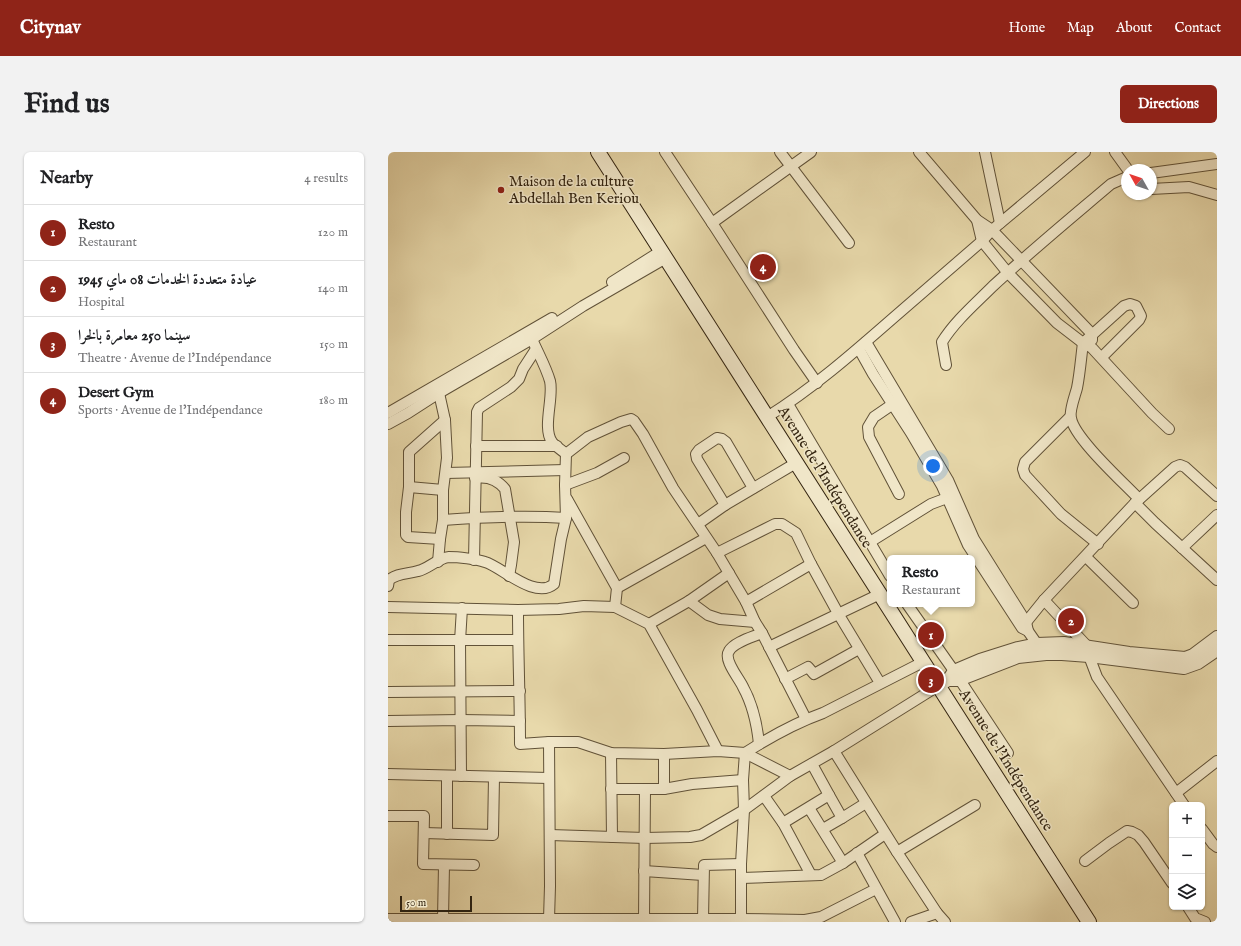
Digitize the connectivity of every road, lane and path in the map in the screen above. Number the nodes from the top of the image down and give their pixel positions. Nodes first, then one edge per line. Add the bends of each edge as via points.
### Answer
1 (598, 152) edge
2 (665, 152) edge
3 (780, 152) edge
4 (811, 152) edge
5 (919, 152) edge
6 (985, 152) edge
7 (1085, 152) edge
8 (1115, 152) edge
9 (1075, 156) edge
10 (1124, 164) edge
11 (1217, 164) edge
12 (790, 167) junction
13 (1157, 172) edge
14 (1121, 180) edge
15 (1157, 190) edge
16 (1217, 195) edge
17 (977, 220) junction
18 (712, 223) junction
19 (1000, 223) junction
20 (992, 230) junction
21 (982, 241) junction
22 (848, 243) dead end
23 (663, 254) junction
24 (1020, 260) junction
25 (1008, 273) junction
26 (1092, 334) junction
27 (532, 339) junction
28 (1083, 343) junction
29 (863, 345) junction
30 (1092, 348) junction
31 (536, 349) junction
32 (1102, 357) junction
33 (946, 365) dead end
34 (817, 383) junction
35 (439, 393) junction
36 (788, 404) junction
37 (893, 404) junction
38 (388, 414) edge
39 (1070, 417) junction
40 (767, 418) junction
41 (445, 420) junction
42 (388, 424) edge
43 (1169, 429) dead end
44 (476, 446) junction
45 (557, 446) junction
46 (566, 454) junction
47 (624, 458) dead end
48 (796, 463) junction
49 (565, 470) junction
50 (446, 473) junction
51 (475, 475) junction
52 (565, 485) junction
53 (408, 487) junction
54 (754, 488) junction
55 (443, 490) junction
56 (899, 494) dead end
57 (566, 496) junction
58 (1217, 496) edge
59 (948, 498) junction
60 (1137, 501) junction
61 (725, 505) junction
62 (1217, 515) edge
63 (509, 517) junction
64 (475, 518) junction
65 (566, 518) junction
66 (443, 520) junction
67 (698, 524) junction
68 (706, 538) junction
69 (440, 539) junction
70 (870, 542) junction
71 (1098, 544) junction
72 (1182, 548) junction
73 (717, 553) junction
74 (975, 555) edge
75 (975, 555) edge
76 (1086, 557) junction
77 (474, 560) junction
78 (438, 562) junction
79 (811, 564) junction
80 (887, 571) edge
81 (729, 573) junction
82 (509, 576) junction
83 (1216, 577) edge
84 (388, 586) edge
85 (617, 588) junction
86 (880, 594) junction
87 (689, 600) junction
88 (1044, 600) junction
89 (746, 602) junction
90 (1133, 603) dead end
91 (887, 605) edge
92 (388, 607) edge
93 (614, 607) junction
94 (888, 607) edge
95 (909, 607) edge
96 (462, 608) junction
97 (518, 610) junction
98 (839, 615) junction
99 (755, 622) junction
100 (649, 624) junction
101 (1025, 627) junction
102 (762, 633) junction
103 (1217, 637) edge
104 (388, 640) edge
105 (518, 640) junction
106 (460, 641) junction
107 (1037, 644) junction
108 (769, 647) junction
109 (860, 649) junction
110 (1217, 650) edge
111 (1088, 651) junction
112 (1017, 652) junction
113 (923, 662) junction
114 (785, 679) junction
115 (950, 679) junction
116 (880, 683) junction
117 (461, 691) junction
118 (520, 691) junction
119 (388, 692) edge
120 (806, 719) junction
121 (461, 720) junction
122 (388, 721) edge
123 (520, 722) junction
124 (549, 742) junction
125 (759, 744) junction
126 (718, 751) junction
127 (834, 751) junction
128 (612, 753) junction
129 (745, 753) junction
130 (664, 754) junction
131 (1008, 754) dead end
132 (1217, 761) edge
133 (812, 764) junction
134 (388, 774) edge
135 (447, 776) junction
136 (461, 776) junction
137 (790, 776) junction
138 (494, 777) junction
139 (549, 778) junction
140 (744, 780) junction
141 (611, 789) junction
142 (645, 789) junction
143 (664, 789) junction
144 (1176, 793) junction
145 (829, 795) junction
146 (764, 796) junction
147 (1182, 802) edge
148 (866, 803) junction
149 (975, 805) dead end
150 (809, 808) junction
151 (744, 810) junction
152 (388, 816) edge
153 (842, 818) junction
154 (783, 823) junction
155 (823, 829) junction
156 (1205, 833) edge
157 (424, 834) junction
158 (448, 834) junction
159 (885, 834) junction
160 (550, 835) junction
161 (612, 837) junction
162 (645, 838) junction
163 (1217, 847) edge
164 (897, 852) junction
165 (857, 853) junction
166 (1084, 861) dead end
167 (843, 863) junction
168 (741, 864) junction
169 (444, 865) junction
170 (474, 865) dead end
171 (644, 871) junction
172 (703, 875) junction
173 (811, 875) junction
174 (742, 878) junction
175 (1169, 879) edge
176 (876, 889) junction
177 (1075, 901) junction
178 (1190, 910) edge
179 (937, 913) junction
180 (388, 919) edge
181 (443, 919) junction
182 (549, 919) junction
183 (644, 919) junction
184 (703, 919) junction
185 (741, 919) junction
186 (895, 922) edge
187 (911, 922) edge
188 (945, 922) edge
189 (1077, 922) edge
190 (1089, 922) edge
191 (1205, 922) edge

1 - 23 main road, Avenue de l'Indépendance
2 - 18 street
3 - 12 street
4 - 12 street
5 - 17 street
6 - 19 street
7 - 9 street
8 - 10 street
9 - 19 street
11 - 13 street
12 - 18 street
12 - 22 street
14 - 24 street via 1111,184
15 - 16 street via 1189,187
17 - 20 street
17 - 21 street
18 - 34 street
19 - 20 street
20 - 21 street
20 - 24 street
21 - 25 street
21 - 29 street
23 - 27 street
23 - 38 street
23 - 40 main road, Avenue de l'Indépendance
24 - 25 street
24 - 26 street
25 - 28 street via 1057,323
25 - 33 street via 949,331 942,342
26 - 28 street
26 - 30 street
26 - 32 street via 1124,306 1136,306 1139,320
27 - 31 street
27 - 35 street
28 - 30 street
28 - 39 street
29 - 34 street
29 - 37 street via 873,374
29 - 101 street via 948,480 974,539
30 - 32 street
31 - 44 street via 511,387 479,408
31 - 45 street via 550,383 548,426 550,438
32 - 43 street
34 - 36 street
35 - 41 street
35 - 42 street
36 - 40 street
36 - 70 street
37 - 56 street via 874,417 868,427 869,437
37 - 59 street
39 - 60 street via 1080,436
39 - 71 street via 1025,462 1023,470 1060,514
40 - 48 main road, Avenue de l'Indépendance
41 - 50 street
41 - 53 street via 409,452
44 - 45 street
44 - 51 street
45 - 46 street
46 - 49 street
46 - 67 street via 588,437 631,419 643,434 673,488
47 - 52 street
48 - 54 street
48 - 86 main road, Avenue de l'Indépendance
49 - 51 street
49 - 52 street
50 - 51 street
50 - 55 street
51 - 63 street via 500,482 505,489
51 - 64 street
52 - 57 street
53 - 55 street
53 - 69 street via 406,535
54 - 61 street
54 - 61 street via 726,442 717,438 696,454
55 - 66 street
57 - 65 street
57 - 85 street
58 - 60 street via 1180,465
59 - 70 street via 931,504
59 - 74 street via 959,526
60 - 71 street
60 - 72 street via 1155,523
61 - 67 street
62 - 72 street
63 - 64 street
63 - 65 street
63 - 82 street via 514,542
64 - 66 street
64 - 77 street
65 - 82 street via 554,584 548,588 539,588 518,582
66 - 69 street
67 - 68 street
68 - 73 street
68 - 85 street
69 - 78 street
70 - 80 street
71 - 76 street
72 - 83 street
73 - 79 street via 766,528 782,524 796,533
73 - 81 street
75 - 101 street
76 - 88 street
76 - 90 street
77 - 78 street via 447,557
77 - 82 street via 485,562
78 - 84 street via 418,571 392,577
79 - 89 street
79 - 98 street
81 - 87 street
81 - 89 street
85 - 93 street
86 - 91 main road, Avenue de l'Indépendance
86 - 98 street
87 - 99 street via 708,615 720,619
87 - 100 street
88 - 101 street
88 - 111 street
89 - 99 street
92 - 96 street
93 - 97 street
93 - 100 street
94 - 113 main road, Avenue de l'Indépendance
95 - 115 street
96 - 97 street
96 - 106 street
97 - 105 street
98 - 108 street
98 - 109 street
99 - 102 street
100 - 126 street
101 - 107 street
102 - 108 street
102 - 125 street via 741,641 729,650 728,657 751,704
103 - 111 street via 1185,658
104 - 106 street
105 - 106 street
105 - 118 street
106 - 117 street
107 - 111 street via 1064,643
107 - 112 street
108 - 114 street
109 - 114 street via 814,674 808,667
109 - 116 street
110 - 111 street via 1198,663 1184,668
111 - 112 street via 1062,654
111 - 144 street via 1097,677
112 - 115 street via 980,660
113 - 115 main road, Avenue de l'Indépendance
113 - 116 street
114 - 120 street
115 - 127 street
115 - 131 street
115 - 177 main road, Avenue de l'Indépendance
116 - 120 street via 823,713
117 - 118 street
117 - 119 street
117 - 121 street
118 - 123 street
120 - 125 street
121 - 122 street
121 - 123 street
121 - 136 street
123 - 124 street via 520,744
124 - 128 street via 578,742
124 - 139 street
125 - 129 street
126 - 129 street
126 - 130 street
127 - 133 street
127 - 148 street
128 - 130 street
128 - 141 street
129 - 137 street
129 - 140 street
130 - 143 street
132 - 144 street
133 - 137 street
133 - 145 street
134 - 135 street
135 - 136 street
135 - 158 street
136 - 138 street
137 - 146 street
138 - 139 street
138 - 158 street via 493,835
139 - 160 street
140 - 143 street
140 - 151 street
141 - 142 street
141 - 161 street
142 - 143 street
142 - 162 street
144 - 147 street
145 - 150 street
145 - 153 street
146 - 151 street
146 - 154 street
148 - 153 street
148 - 159 street
149 - 164 street
150 - 154 street
150 - 155 street
151 - 162 street via 701,835
151 - 168 street
152 - 157 street via 424,816
153 - 155 street
154 - 173 street
155 - 167 street
156 - 163 street
157 - 158 street
157 - 169 street via 423,864
159 - 164 street
159 - 165 street
160 - 161 street
160 - 182 street
161 - 162 street
162 - 171 street
164 - 179 street
165 - 167 street
165 - 176 street
166 - 175 street via 1128,831 1138,835
167 - 173 street via 821,875
168 - 172 street via 704,865
168 - 174 street
169 - 170 street
169 - 181 street
171 - 172 street
171 - 183 street
172 - 184 street
173 - 174 street
174 - 185 street
176 - 185 street via 821,917 805,920
176 - 186 street
177 - 189 main road
177 - 190 main road, Avenue de l'Indépendance
178 - 191 street via 1195,918
179 - 187 street
179 - 188 street
180 - 181 street
181 - 182 street
182 - 183 street
183 - 184 street
184 - 185 street

